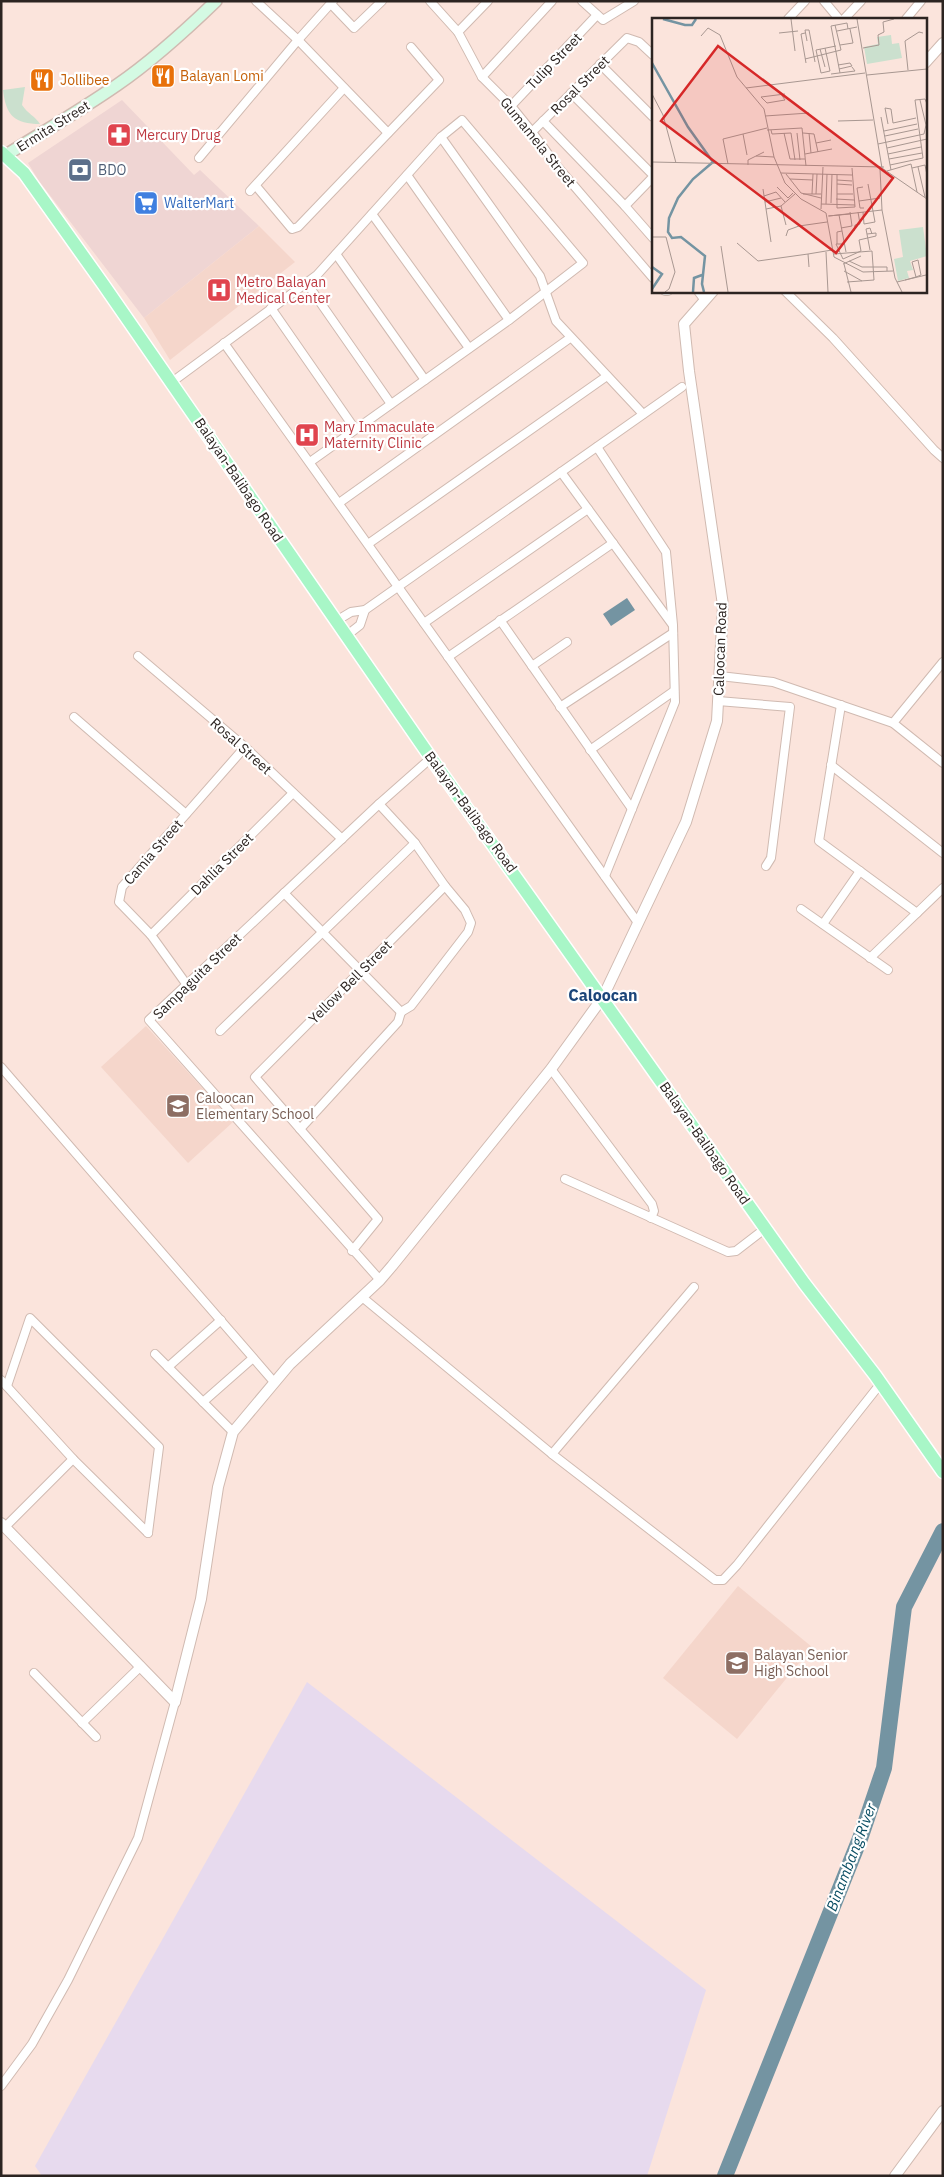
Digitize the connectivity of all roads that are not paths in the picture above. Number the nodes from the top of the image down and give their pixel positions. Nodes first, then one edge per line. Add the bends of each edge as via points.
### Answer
1 (216, 1) edge
2 (256, 1) edge
3 (382, 1) edge
4 (430, 1) edge
5 (488, 1) edge
6 (552, 1) edge
7 (582, 1) edge
8 (634, 1) edge
9 (805, 1) edge
10 (824, 1) edge
11 (861, 1) edge
12 (921, 1) edge
13 (332, 2) edge
14 (597, 15) junction
15 (789, 18) edge
16 (839, 18) edge
17 (845, 18) edge
18 (907, 18) edge
19 (458, 32) junction
20 (298, 40) junction
21 (942, 46) edge
22 (410, 47) dead end
23 (652, 54) edge
24 (926, 62) edge
25 (600, 64) junction
26 (482, 77) junction
27 (344, 88) junction
28 (572, 93) junction
29 (510, 106) junction
30 (652, 116) edge
31 (543, 121) junction
32 (532, 132) junction
33 (388, 133) junction
34 (441, 137) junction
35 (4, 154) edge
36 (199, 158) dead end
37 (407, 175) junction
38 (652, 175) edge
39 (652, 177) edge
40 (625, 206) junction
41 (372, 214) junction
42 (652, 237) edge
43 (336, 254) junction
44 (652, 277) edge
45 (306, 282) junction
46 (545, 292) junction
47 (786, 292) edge
48 (701, 295) edge
49 (271, 308) junction
50 (508, 320) junction
51 (570, 338) junction
52 (224, 343) junction
53 (469, 348) junction
54 (607, 376) junction
55 (425, 380) junction
56 (172, 382) junction
57 (682, 387) dead end
58 (391, 404) junction
59 (643, 414) junction
60 (355, 429) junction
61 (597, 447) junction
62 (943, 458) edge
63 (310, 462) junction
64 (561, 472) junction
65 (339, 503) junction
66 (588, 509) junction
67 (613, 543) junction
68 (368, 544) junction
69 (398, 587) junction
70 (365, 610) junction
71 (500, 620) junction
72 (336, 622) junction
73 (424, 623) junction
74 (673, 629) junction
75 (346, 636) junction
76 (568, 642) dead end
77 (138, 656) dead end
78 (448, 657) junction
79 (943, 662) edge
80 (532, 666) junction
81 (720, 676) junction
82 (674, 691) junction
83 (718, 701) junction
84 (841, 705) junction
85 (560, 707) junction
86 (74, 717) dead end
87 (893, 723) junction
88 (245, 747) junction
89 (590, 750) junction
90 (431, 758) junction
91 (943, 763) edge
92 (831, 765) junction
93 (293, 793) junction
94 (379, 804) junction
95 (632, 809) junction
96 (186, 814) junction
97 (342, 839) junction
98 (415, 843) junction
99 (943, 853) edge
100 (766, 866) dead end
101 (860, 871) junction
102 (605, 876) junction
103 (445, 886) junction
104 (943, 888) edge
105 (284, 894) junction
106 (801, 908) dead end
107 (917, 913) junction
108 (636, 920) dead end
109 (823, 924) junction
110 (323, 932) junction
111 (151, 935) junction
112 (870, 958) junction
113 (888, 970) dead end
114 (360, 972) junction
115 (187, 985) junction
116 (602, 998) junction
117 (400, 1012) junction
118 (220, 1031) dead end
119 (1, 1068) edge
120 (551, 1069) junction
121 (300, 1129) junction
122 (565, 1179) dead end
123 (651, 1218) junction
124 (766, 1228) junction
125 (352, 1251) junction
126 (380, 1280) junction
127 (694, 1286) dead end
128 (362, 1297) junction
129 (221, 1320) junction
130 (155, 1354) dead end
131 (253, 1358) junction
132 (168, 1367) junction
133 (1, 1380) edge
134 (274, 1382) junction
135 (881, 1383) junction
136 (7, 1386) junction
137 (203, 1402) junction
138 (233, 1432) junction
139 (552, 1454) junction
140 (73, 1459) junction
141 (943, 1472) edge
142 (3, 1525) edge
143 (141, 1666) junction
144 (34, 1673) dead end
145 (176, 1702) junction
146 (82, 1723) junction
147 (96, 1737) dead end
148 (1, 2086) edge
149 (943, 2110) edge
150 (895, 2176) edge

1 - 35 main road, Ermita Street via 118,85
2 - 20 street
3 - 13 street via 354,28
4 - 19 street, Gumamela Street
5 - 19 street
6 - 26 street
7 - 14 street
8 - 14 street via 602,20
9 - 15 street
10 - 16 street
11 - 17 street
12 - 18 street
13 - 20 street
14 - 29 street, Tulip Street
19 - 26 street, Gumamela Street
20 - 27 street
20 - 36 street
21 - 24 street
22 - 33 street via 439,80
23 - 25 street, Rosal Street via 639,42 627,38
25 - 28 street, Rosal Street
25 - 30 street
26 - 29 street, Gumamela Street
27 - 33 street
27 - 33 street via 253,189 292,229 298,228
28 - 31 street, Rosal Street
28 - 38 street
29 - 32 street, Gumamela Street
31 - 32 street, Rosal Street
31 - 40 street
32 - 44 street, Gumamela Street
34 - 37 street
34 - 46 street via 540,276
34 - 46 street via 462,120 583,263
35 - 56 main road, Balayan-Balibago Road via 24,173
37 - 41 street
37 - 50 street
39 - 40 street
40 - 42 street
41 - 43 street
41 - 53 street
43 - 45 street
43 - 55 street
45 - 49 street
45 - 58 street
46 - 50 street
46 - 51 street via 556,321
47 - 62 street via 833,338
48 - 81 street, Caloocan Road via 684,324 724,605
49 - 52 street
49 - 60 street
50 - 53 street
51 - 54 street
51 - 65 street
52 - 56 street
52 - 63 street
53 - 55 street
54 - 59 street
54 - 68 street
55 - 58 street
56 - 72 main road, Balayan-Balibago Road
57 - 59 street
58 - 60 street
59 - 61 street
60 - 63 street
61 - 64 street
61 - 74 street via 666,552
63 - 65 street
64 - 66 street
64 - 69 street
65 - 68 street
66 - 67 street
66 - 73 street
67 - 71 street
67 - 74 street
68 - 69 street
69 - 70 street
69 - 73 street
70 - 72 street via 350,612
70 - 75 street via 360,625
71 - 78 street
71 - 80 street
72 - 75 main road, Balayan-Balibago Road
73 - 78 street
74 - 82 street
74 - 85 street
75 - 90 main road, Balayan-Balibago Road
76 - 80 street
77 - 88 street, Rosal Street
78 - 102 street
79 - 87 street
80 - 85 street
81 - 83 street, Caloocan Road
81 - 84 street via 773,682
82 - 89 street
82 - 95 street via 675,702
83 - 100 street via 790,707 771,858
83 - 116 street, Caloocan Road via 718,721 686,822
84 - 87 street
84 - 92 street
85 - 89 street
86 - 96 street
87 - 91 street
88 - 93 street, Rosal Street
88 - 96 street, Camia Street
89 - 95 street
90 - 94 street, Sampaguita Street
90 - 116 main road, Balayan-Balibago Road
92 - 99 street
92 - 101 street via 819,841
93 - 97 street, Rosal Street
93 - 111 street, Dahlia Street
94 - 97 street, Sampaguita Street
94 - 98 street
95 - 102 street
96 - 111 street, Camia Street via 122,887 119,902
97 - 105 street, Sampaguita Street
98 - 103 street
98 - 110 street
101 - 107 street
101 - 109 street
102 - 108 street
103 - 114 street, Yellow Bell Street
103 - 117 street via 465,910 471,923 468,932 410,1006
104 - 107 street
105 - 110 street
105 - 115 street, Sampaguita Street
106 - 109 street
107 - 112 street
109 - 112 street
110 - 114 street
110 - 118 street
111 - 115 street, Camia Street
112 - 113 street
114 - 117 street
114 - 121 street, Yellow Bell Street via 255,1077
115 - 125 street, Sampaguita Street via 149,1020
116 - 120 street, Caloocan Road
116 - 124 main road, Balayan-Balibago Road
117 - 121 street via 398,1022
119 - 129 street
120 - 123 street via 652,1204
120 - 126 street, Caloocan Road
121 - 125 street via 378,1219
122 - 123 street
123 - 124 street via 728,1252 736,1251
124 - 135 main road, Balayan-Balibago Road
125 - 126 street, Sampaguita Street
126 - 128 street, Caloocan Road
127 - 139 street
128 - 134 street, Caloocan Road
128 - 139 street
129 - 131 street
129 - 132 street
130 - 132 street
131 - 134 street
131 - 137 street
132 - 137 street
133 - 136 street
134 - 138 street, Caloocan Road
135 - 139 street via 723,1580 715,1580
135 - 141 main road, Balayan-Balibago Road
136 - 140 street
136 - 140 street via 30,1318 159,1447 148,1533
137 - 138 street
138 - 145 street via 218,1487 201,1599
140 - 142 street
142 - 143 street
143 - 145 street
143 - 146 street
144 - 146 street
145 - 148 street via 138,1838 68,1980 32,2044
146 - 147 street
149 - 150 street

